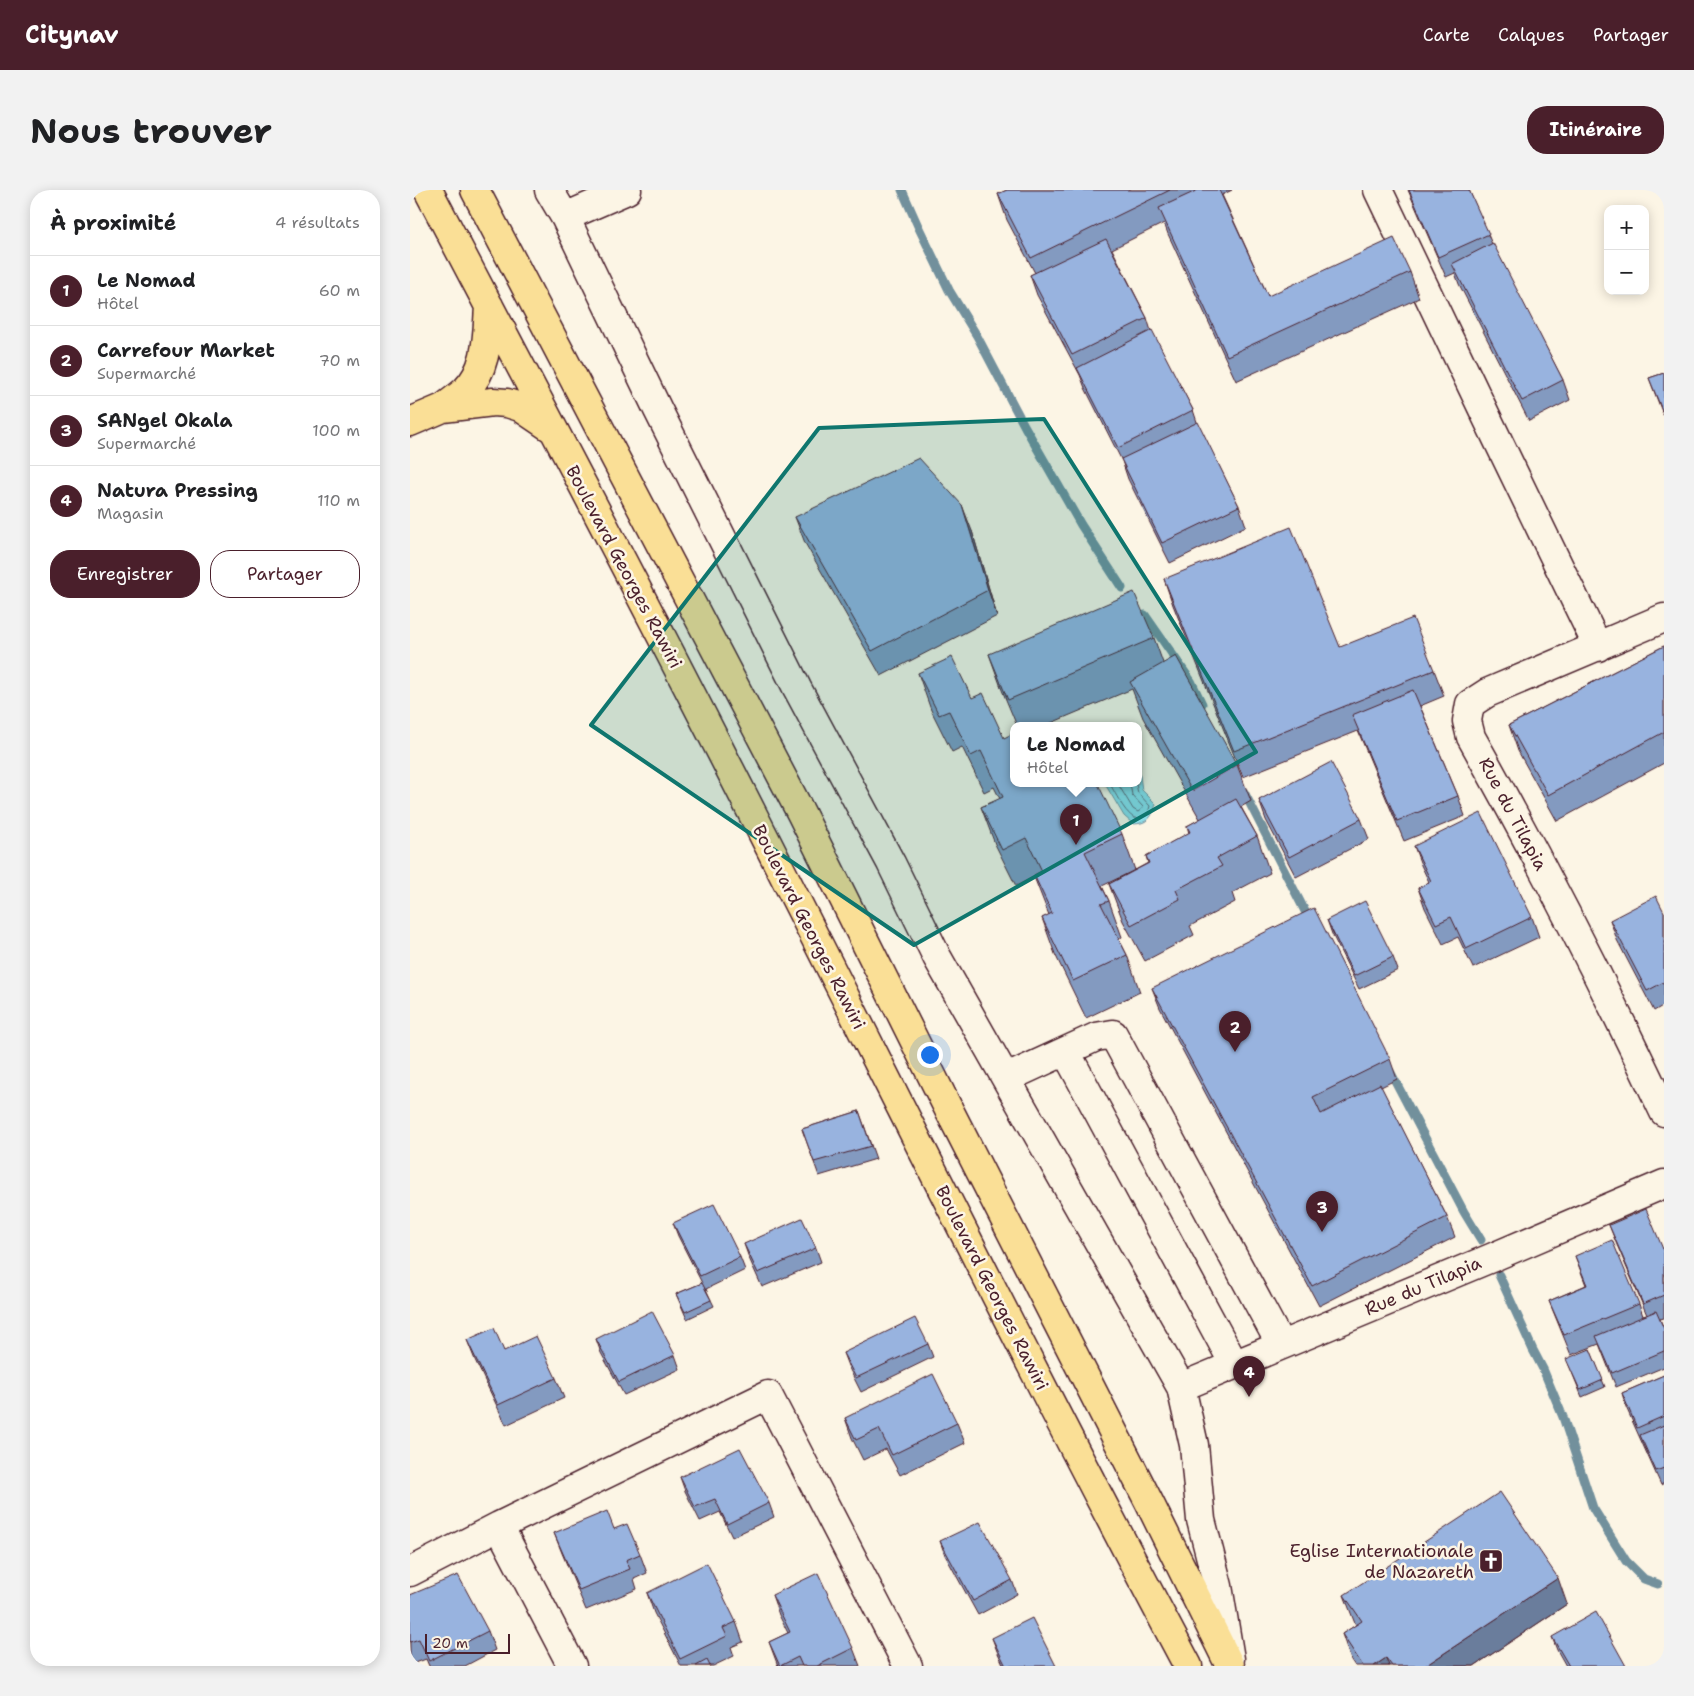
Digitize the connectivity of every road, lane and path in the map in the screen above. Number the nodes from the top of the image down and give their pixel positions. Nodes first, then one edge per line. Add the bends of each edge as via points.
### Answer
1 (428, 190) edge
2 (475, 190) edge
3 (549, 190) edge
4 (627, 190) edge
5 (1378, 190) edge
6 (564, 216) junction
7 (489, 306) junction
8 (443, 408) junction
9 (410, 422) edge
10 (553, 429) junction
11 (1664, 618) edge
12 (1598, 647) junction
13 (1066, 1052) junction
14 (1006, 1078) junction
15 (1664, 1112) edge
16 (1664, 1184) edge
17 (1281, 1345) junction
18 (1234, 1364) junction
19 (1181, 1387) junction
20 (499, 1526) junction
21 (410, 1572) edge
22 (572, 1666) edge
23 (908, 1666) edge
24 (1188, 1666) edge
25 (1231, 1666) edge

1 - 7 main road, Boulevard Georges Rawiri
2 - 25 main road via 802,812
3 - 6 street
4 - 6 street
5 - 12 street
6 - 14 street via 797,688 891,863 937,957
7 - 8 main road via 483,364 466,390
7 - 10 main road, Boulevard Georges Rawiri
8 - 9 main road
8 - 10 main road via 507,403 520,406
10 - 24 main road, Boulevard Georges Rawiri via 720,750 1124,1547
11 - 12 street, Rue du Tilapia
12 - 15 street, Rue du Tilapia via 1487,693 1470,704 1467,721 1471,737 1532,847
13 - 14 street
13 - 17 street via 1113,1034
13 - 18 street
14 - 19 street
16 - 17 street, Rue du Tilapia
17 - 18 street, Rue du Tilapia
18 - 19 street, Rue du Tilapia
19 - 25 street via 1194,1445 1201,1520 1218,1586
20 - 21 street
20 - 22 street
20 - 23 street via 768,1395

